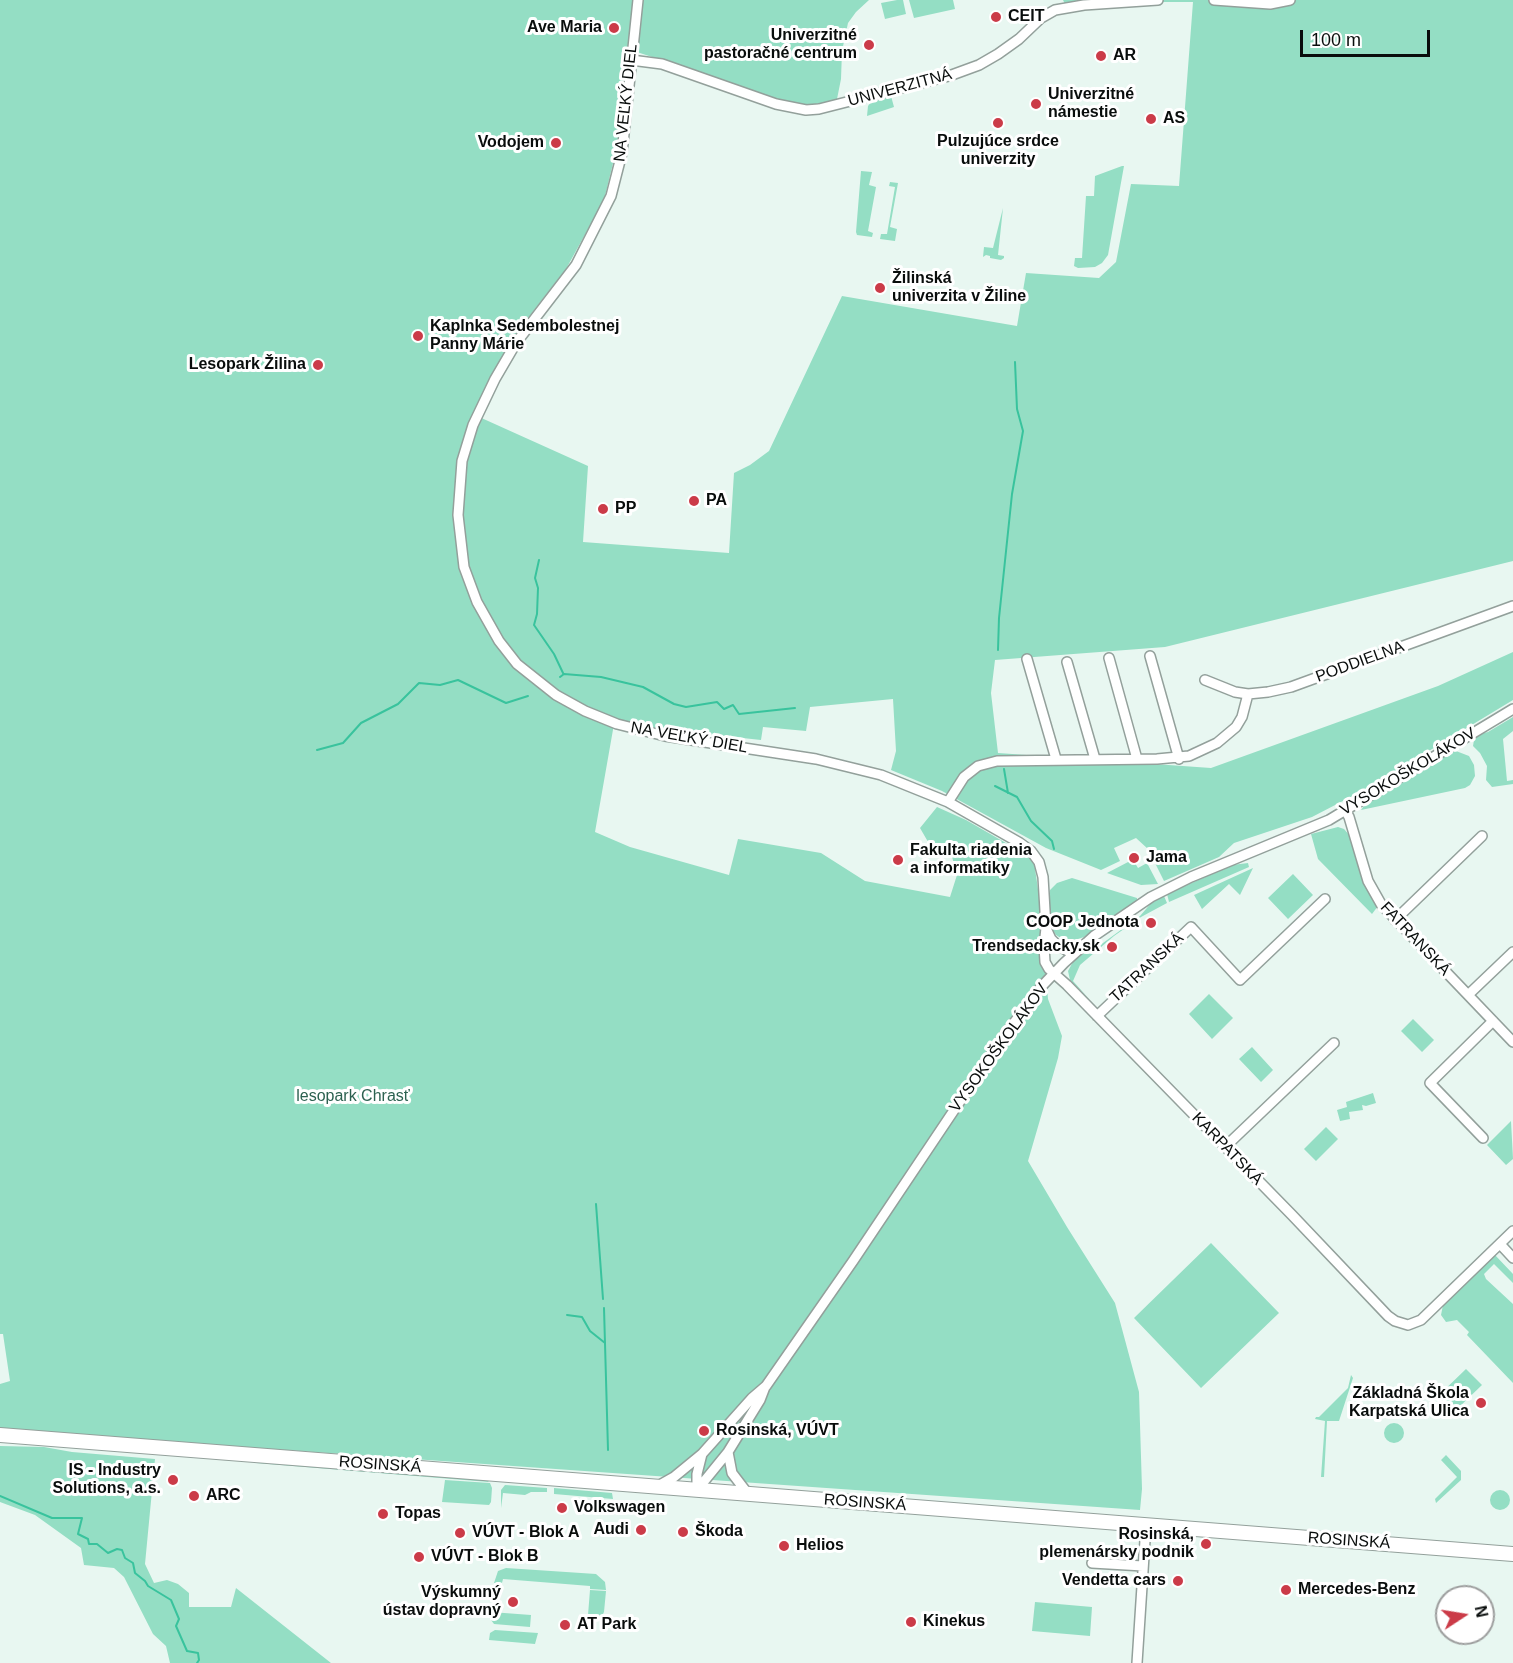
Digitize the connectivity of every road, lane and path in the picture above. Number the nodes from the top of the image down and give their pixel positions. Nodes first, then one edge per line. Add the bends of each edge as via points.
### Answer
1 (638, 0) edge
2 (1158, 0) edge
3 (1214, 0) edge
4 (1290, 0) edge
5 (631, 60) junction
6 (1513, 606) edge
7 (1149, 656) dead end
8 (1108, 658) dead end
9 (1027, 659) dead end
10 (1067, 662) dead end
11 (1205, 680) dead end
12 (1248, 694) junction
13 (1513, 709) edge
14 (1056, 759) junction
15 (1095, 759) junction
16 (1137, 759) junction
17 (1179, 759) junction
18 (948, 802) junction
19 (1345, 810) junction
20 (1482, 836) dead end
21 (1325, 899) dead end
22 (1395, 920) junction
23 (1046, 928) junction
24 (1513, 952) edge
25 (1073, 954) junction
26 (1054, 973) junction
27 (1468, 995) junction
28 (1097, 1016) junction
29 (1492, 1021) junction
30 (1513, 1042) edge
31 (1334, 1043) dead end
32 (1483, 1138) dead end
33 (1225, 1147) junction
34 (1513, 1231) edge
35 (1500, 1244) junction
36 (1513, 1258) edge
37 (766, 1386) junction
38 (0, 1435) edge
39 (728, 1452) junction
40 (702, 1454) junction
41 (656, 1487) junction
42 (698, 1490) junction
43 (748, 1494) junction
44 (1146, 1525) junction
45 (1513, 1554) edge
46 (1092, 1563) dead end
47 (1143, 1566) junction
48 (1137, 1663) edge

1 - 5 street, NA VEĽKÝ DIEL
2 - 5 street, UNIVERZITNÁ via 1055,10 979,65 819,109 776,104 662,64
3 - 4 street via 1270,4
5 - 18 street, NA VEĽKÝ DIEL via 622,153 606,208 576,265 516,343 495,379 465,450 459,476 458,532 464,567 477,602 491,630 517,664 556,695 585,711 665,736 851,766
6 - 12 street, PODDIELNA via 1291,687
7 - 17 street
8 - 16 street
9 - 14 street
10 - 15 street
11 - 12 street, PODDIELNA
12 - 17 street via 1242,717 1227,735 1205,750
13 - 19 street, VYSOKOŠKOLÁKOV
14 - 15 street
14 - 18 street via 997,761 978,766 964,777
15 - 16 street
16 - 17 street
18 - 23 street, NA VEĽKÝ DIEL via 1020,843 1035,856 1043,877
19 - 22 street, FATRANSKÁ via 1373,893
19 - 25 street, VYSOKOŠKOLÁKOV via 1157,894
20 - 22 street
21 - 28 street, TATRANSKÁ via 1240,980 1191,927
22 - 27 street, FATRANSKÁ
23 - 25 street via 1056,944
23 - 26 street, NA VEĽKÝ DIEL via 1045,962
24 - 27 street
25 - 26 street, VYSOKOŠKOLÁKOV
26 - 28 street, KARPATSKÁ
26 - 37 street, VYSOKOŠKOLÁKOV via 1001,1040
27 - 29 street, FATRANSKÁ
28 - 33 street, KARPATSKÁ
29 - 30 street, FATRANSKÁ
29 - 32 street via 1430,1083
31 - 33 street
33 - 35 street, KARPATSKÁ via 1388,1316 1402,1324 1421,1320
34 - 35 street
35 - 36 street
37 - 39 street, VYSOKOŠKOLÁKOV
37 - 40 street, VYSOKOŠKOLÁKOV
38 - 41 street, ROSINSKÁ
39 - 42 street, VYSOKOŠKOLÁKOV
39 - 43 street via 732,1473
40 - 41 street, VYSOKOŠKOLÁKOV
40 - 42 street
41 - 42 street, ROSINSKÁ
42 - 43 street, ROSINSKÁ
43 - 44 street, ROSINSKÁ
44 - 45 street, ROSINSKÁ
44 - 47 street
46 - 47 street
47 - 48 street

